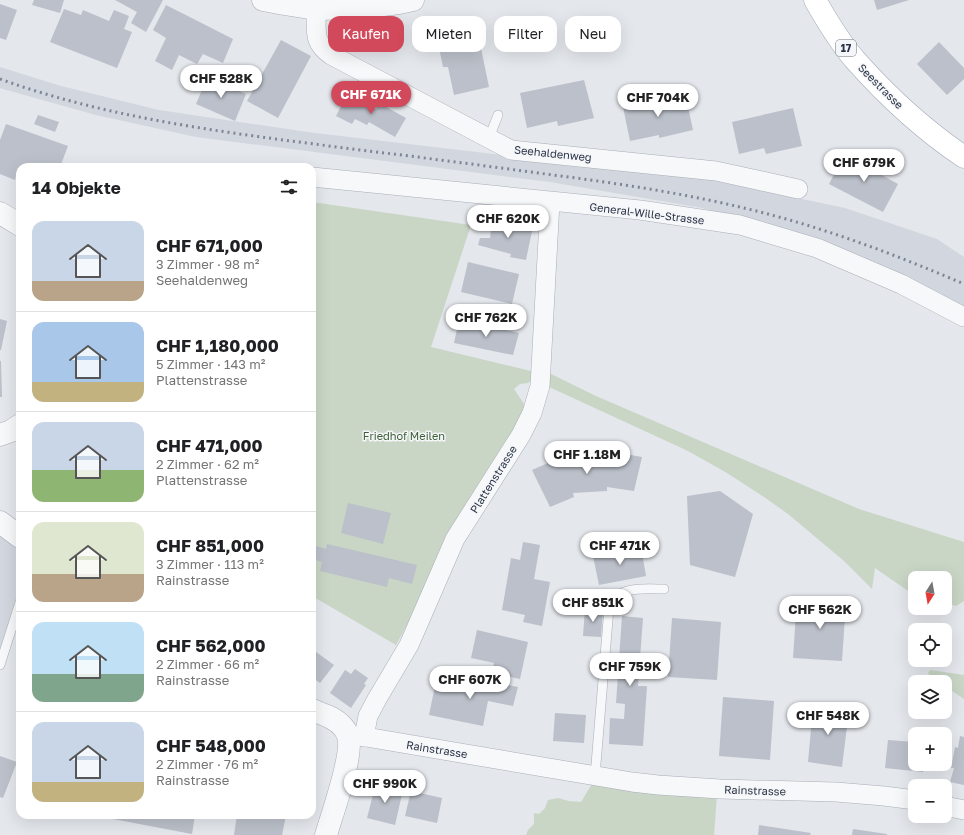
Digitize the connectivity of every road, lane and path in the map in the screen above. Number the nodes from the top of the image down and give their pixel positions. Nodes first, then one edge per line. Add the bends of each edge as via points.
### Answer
1 (263, 0) edge
2 (413, 0) edge
3 (815, 0) edge
4 (316, 9) junction
5 (498, 115) dead end
6 (489, 138) junction
7 (964, 157) edge
8 (316, 177) edge
9 (798, 189) dead end
10 (550, 202) junction
11 (0, 213) edge
12 (16, 223) edge
13 (964, 317) edge
14 (16, 427) edge
15 (0, 435) edge
16 (0, 522) edge
17 (16, 534) edge
18 (664, 589) dead end
19 (16, 615) edge
20 (0, 665) edge
21 (316, 712) edge
22 (356, 737) junction
23 (595, 776) junction
24 (908, 799) edge
25 (952, 807) edge
26 (964, 810) edge
27 (326, 835) edge

1 - 4 street
2 - 4 street via 359,8
3 - 7 main road, Seestrasse / 17 via 851,55 879,85 913,118
4 - 6 street, Seehaldenweg via 316,36 325,51
5 - 6 lane
6 - 9 street, Seehaldenweg via 511,150 716,171
8 - 10 street, General-Wille-Strasse
10 - 13 street, General-Wille-Strasse via 640,210 740,225 817,248 901,284
10 - 22 street, Plattenstrasse via 540,386 532,413 521,435 455,539 409,645
11 - 12 street
14 - 15 street
16 - 17 street
18 - 23 lane via 629,591 619,595 609,608
19 - 20 lane
21 - 22 street via 333,719
22 - 23 street, Rainstrasse
22 - 27 street, Plattenstrasse via 349,748
23 - 24 street, Rainstrasse via 658,785 836,792
25 - 26 street

